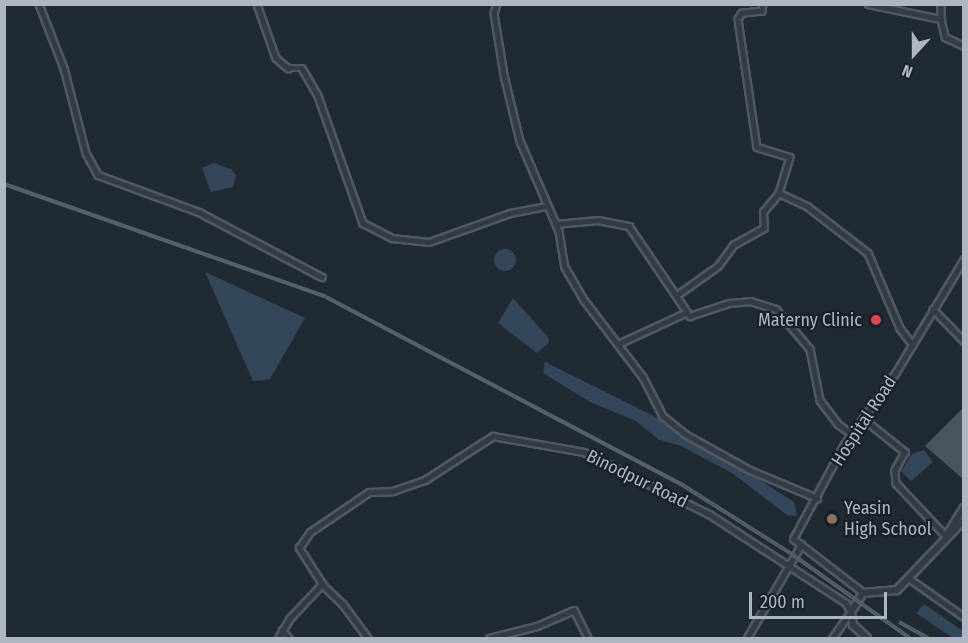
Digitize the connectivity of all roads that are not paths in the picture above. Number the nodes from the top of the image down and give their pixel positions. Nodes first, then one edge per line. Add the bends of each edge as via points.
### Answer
1 (39, 4) edge
2 (257, 4) edge
3 (497, 4) edge
4 (763, 4) edge
5 (868, 4) edge
6 (941, 4) edge
7 (941, 19) junction
8 (963, 46) edge
9 (779, 193) junction
10 (547, 206) junction
11 (555, 224) junction
12 (963, 259) edge
13 (322, 277) dead end
14 (676, 295) junction
15 (933, 309) junction
16 (685, 313) junction
17 (963, 341) edge
18 (618, 344) junction
19 (913, 345) junction
20 (864, 419) junction
21 (852, 434) junction
22 (817, 498) junction
23 (963, 508) edge
24 (963, 520) edge
25 (947, 535) junction
26 (801, 545) junction
27 (788, 563) junction
28 (910, 579) junction
29 (322, 584) junction
30 (863, 593) junction
31 (851, 612) junction
32 (963, 617) edge
33 (282, 630) junction
34 (278, 639) edge
35 (289, 639) edge
36 (368, 639) edge
37 (489, 639) edge
38 (588, 639) edge
39 (747, 639) edge
40 (833, 639) edge
41 (867, 639) edge

1 - 13 street via 64,68 86,153 98,175 199,212
2 - 10 street via 276,58 288,68 302,68 318,96 363,223 392,238 429,242 498,216
3 - 10 street via 494,13 504,75 520,141
4 - 9 street via 762,11 739,15 738,33 757,147 790,157
5 - 7 street
6 - 7 street
7 - 8 street via 945,37
9 - 14 street via 763,212 764,228 726,250 718,266
9 - 19 street via 807,206 868,254 900,328
10 - 11 street
11 - 14 street via 598,220 628,226
11 - 18 street via 565,267
12 - 15 street, Hospital Road
14 - 16 street
15 - 17 street
15 - 19 street, Hospital Road
16 - 18 street
16 - 21 street via 694,315 729,303 750,301 776,309 810,349 820,400
18 - 22 street via 663,416 685,434 750,470
19 - 20 street, Hospital Road
20 - 21 street, Hospital Road
20 - 25 street via 905,452 895,471 896,483
21 - 22 street, Hospital Road
22 - 26 street, Hospital Road via 793,539
23 - 25 street
24 - 25 street
25 - 28 street
26 - 27 street
26 - 30 street
27 - 29 street, Binodpur Road via 612,462 544,443 493,436 425,480 393,491 369,492 310,532 299,548
27 - 31 street
27 - 39 street
28 - 30 street via 887,594
28 - 32 street
29 - 33 street
29 - 36 street via 344,604
30 - 31 street
31 - 40 street
31 - 41 street via 853,625
33 - 34 street
33 - 35 street
37 - 38 street via 537,626 574,610

